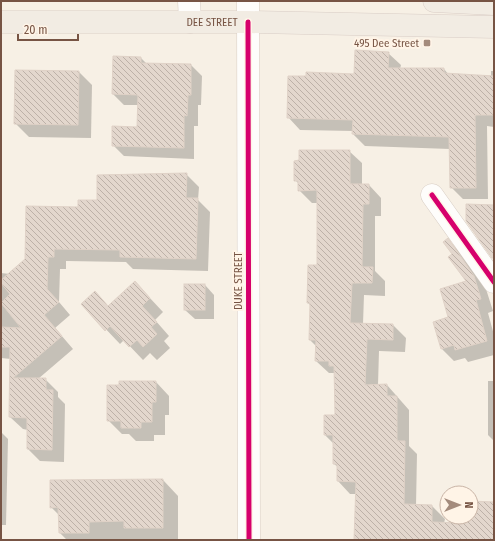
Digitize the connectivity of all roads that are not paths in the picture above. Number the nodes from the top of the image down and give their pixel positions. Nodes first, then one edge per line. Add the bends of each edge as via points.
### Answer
1 (434, 1) edge
2 (494, 4) edge
3 (190, 12) edge
4 (248, 12) edge
5 (1, 22) edge
6 (494, 28) edge
7 (432, 195) dead end
8 (494, 282) edge
9 (249, 540) edge

1 - 2 main road
3 - 4 main road, DEE STREET
3 - 5 main road, DEE STREET
4 - 6 main road, DEE STREET
4 - 9 street, DUKE STREET
7 - 8 street

